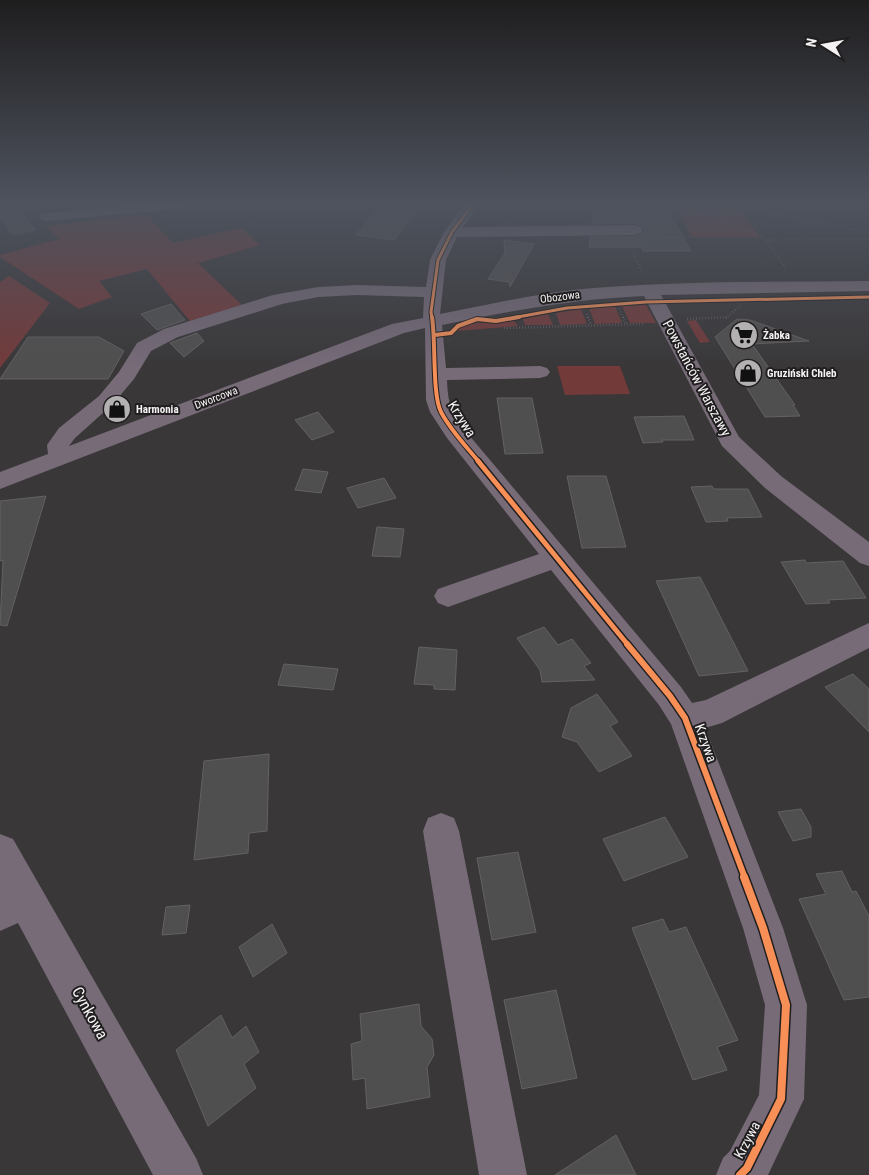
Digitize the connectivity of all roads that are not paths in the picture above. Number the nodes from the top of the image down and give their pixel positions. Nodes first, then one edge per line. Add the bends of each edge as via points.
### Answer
1 (439, 259) edge
2 (647, 284) junction
3 (869, 286) edge
4 (434, 292) junction
5 (434, 321) junction
6 (540, 372) dead end
7 (437, 374) junction
8 (60, 458) junction
9 (0, 481) edge
10 (869, 556) edge
11 (555, 558) junction
12 (448, 596) dead end
13 (869, 635) edge
14 (685, 718) junction
15 (440, 831) dead end
16 (0, 852) edge
17 (12, 904) edge
18 (746, 1172) edge
19 (179, 1175) edge
20 (503, 1175) edge

1 - 4 street, Krzywa
2 - 3 street, Obozowa
2 - 5 street, Obozowa
2 - 10 street, Powstańców Warszawy via 730,441 773,482
4 - 5 street, Krzywa via 431,312
4 - 8 street via 318,292 279,299 171,334 144,347 106,400 58,445
5 - 7 street, Krzywa
5 - 8 street, Dworcowa via 399,328
6 - 7 street
7 - 11 street, Krzywa via 437,400 441,412
8 - 9 street, Dworcowa
11 - 12 street
11 - 14 street, Krzywa
13 - 14 street via 711,713
14 - 18 street, Krzywa via 763,928 786,1005 781,1099
15 - 20 street
16 - 17 street, Cynkowa
17 - 19 street, Cynkowa

